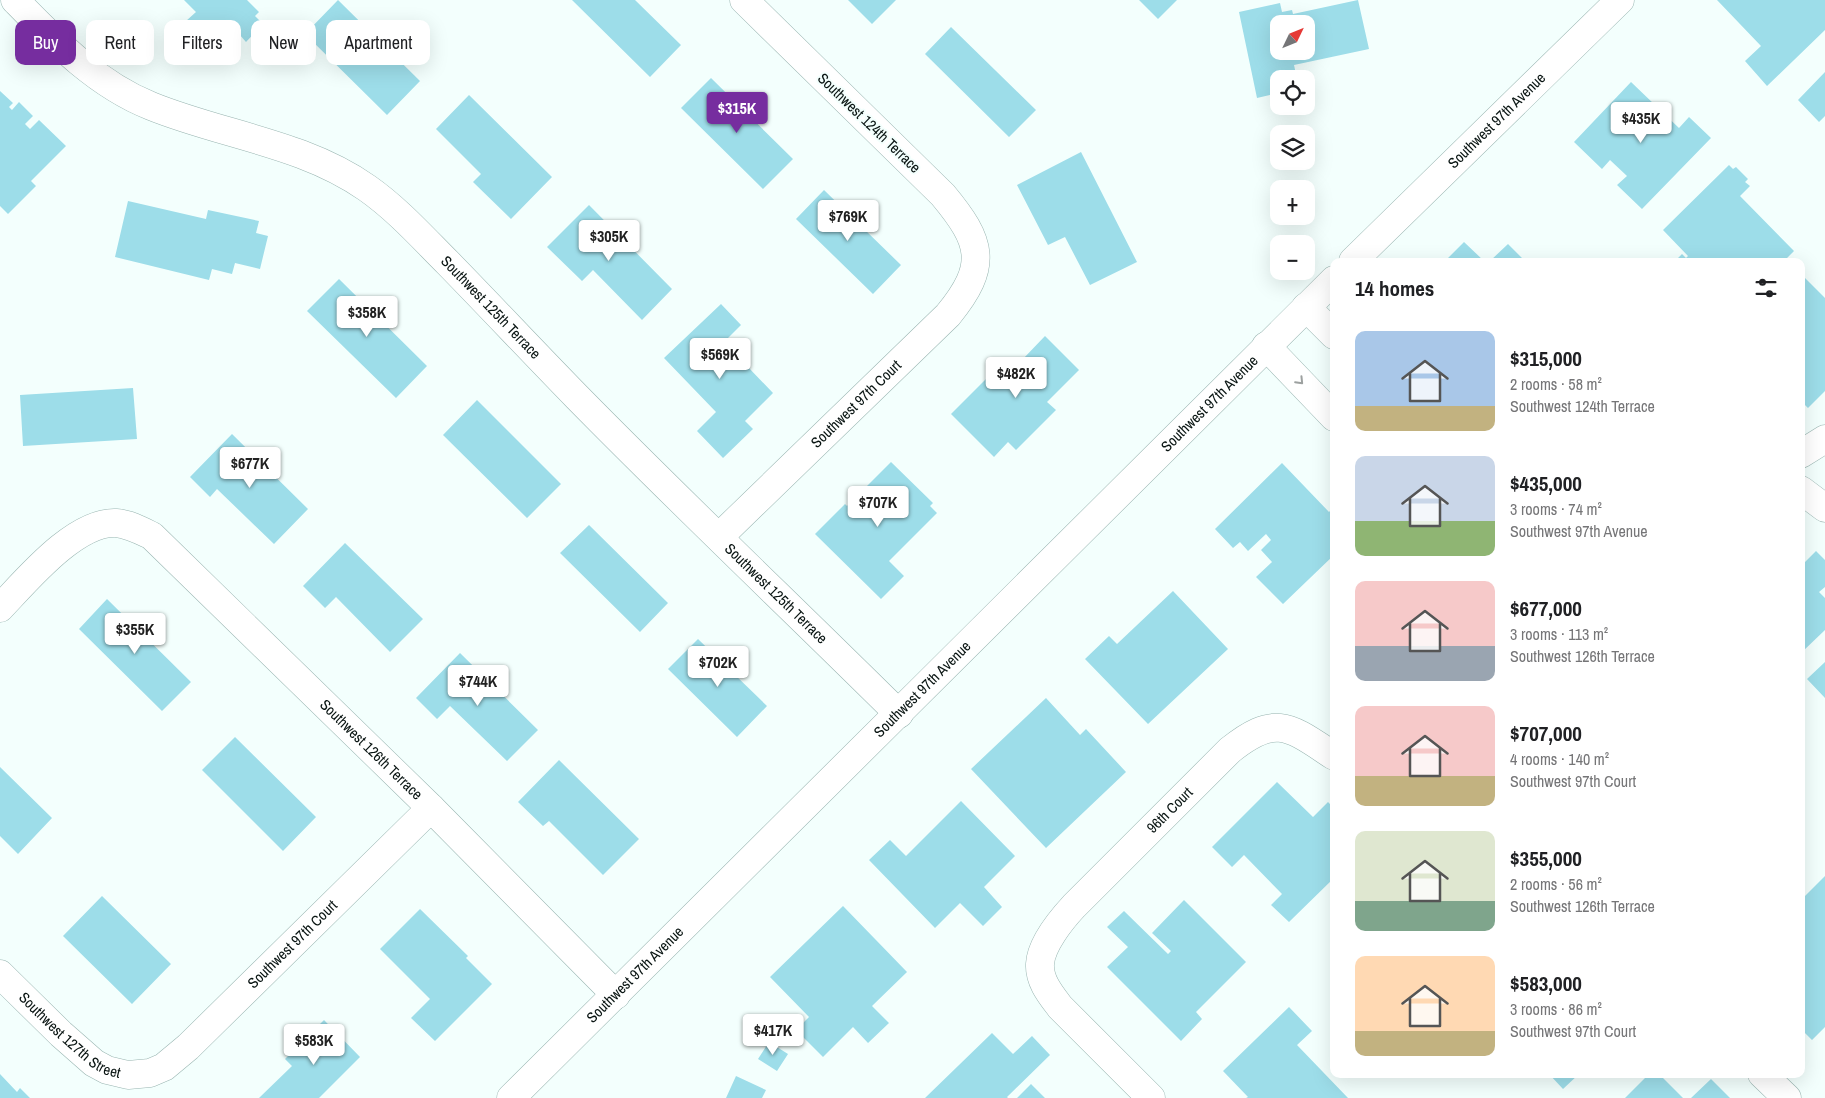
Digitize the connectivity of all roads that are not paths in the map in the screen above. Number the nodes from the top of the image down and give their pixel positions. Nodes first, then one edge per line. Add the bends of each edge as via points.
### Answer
1 (15, 0) edge
2 (744, 0) edge
3 (1620, 0) edge
4 (1356, 258) edge
5 (976, 259) joint
6 (1330, 284) edge
7 (1306, 307) junction
8 (1330, 331) edge
9 (1266, 346) junction
10 (1330, 413) edge
11 (1825, 439) edge
12 (1805, 452) edge
13 (1805, 493) edge
14 (1825, 508) edge
15 (719, 537) junction
16 (0, 608) edge
17 (899, 714) junction
18 (1330, 753) edge
19 (431, 808) junction
20 (0, 974) edge
21 (616, 994) junction
22 (150, 1073) joint
23 (1766, 1078) edge
24 (511, 1098) edge
25 (1152, 1098) edge
26 (1786, 1098) edge

1 - 15 street, Southwest 125th Terrace via 72,56 133,98 303,155 365,187 419,234
2 - 5 street, Southwest 124th Terrace via 942,195 966,225 976,249
3 - 4 street, Southwest 97th Avenue
5 - 15 street, Southwest 97th Court via 967,289 948,315
6 - 7 street, Southwest 97th Avenue
7 - 8 street
7 - 9 street, Southwest 97th Avenue
9 -> 10 street
9 - 17 street, Southwest 97th Avenue
11 - 12 street
13 - 14 street
15 - 17 street, Southwest 125th Terrace
16 - 19 street, Southwest 126th Terrace via 50,557 72,540 98,526 129,525 152,536
17 - 21 street, Southwest 97th Avenue
18 - 25 street, 96th Court via 1297,732 1283,728 1271,728 1246,737 1068,912 1052,934 1040,964 1048,990 1060,1007
19 - 21 street, Southwest 126th Terrace
19 - 22 street, Southwest 97th Court via 188,1047 164,1067
20 - 22 street, Southwest 127th Street via 94,1063 118,1073
21 - 24 street, Southwest 97th Avenue
23 - 26 street

